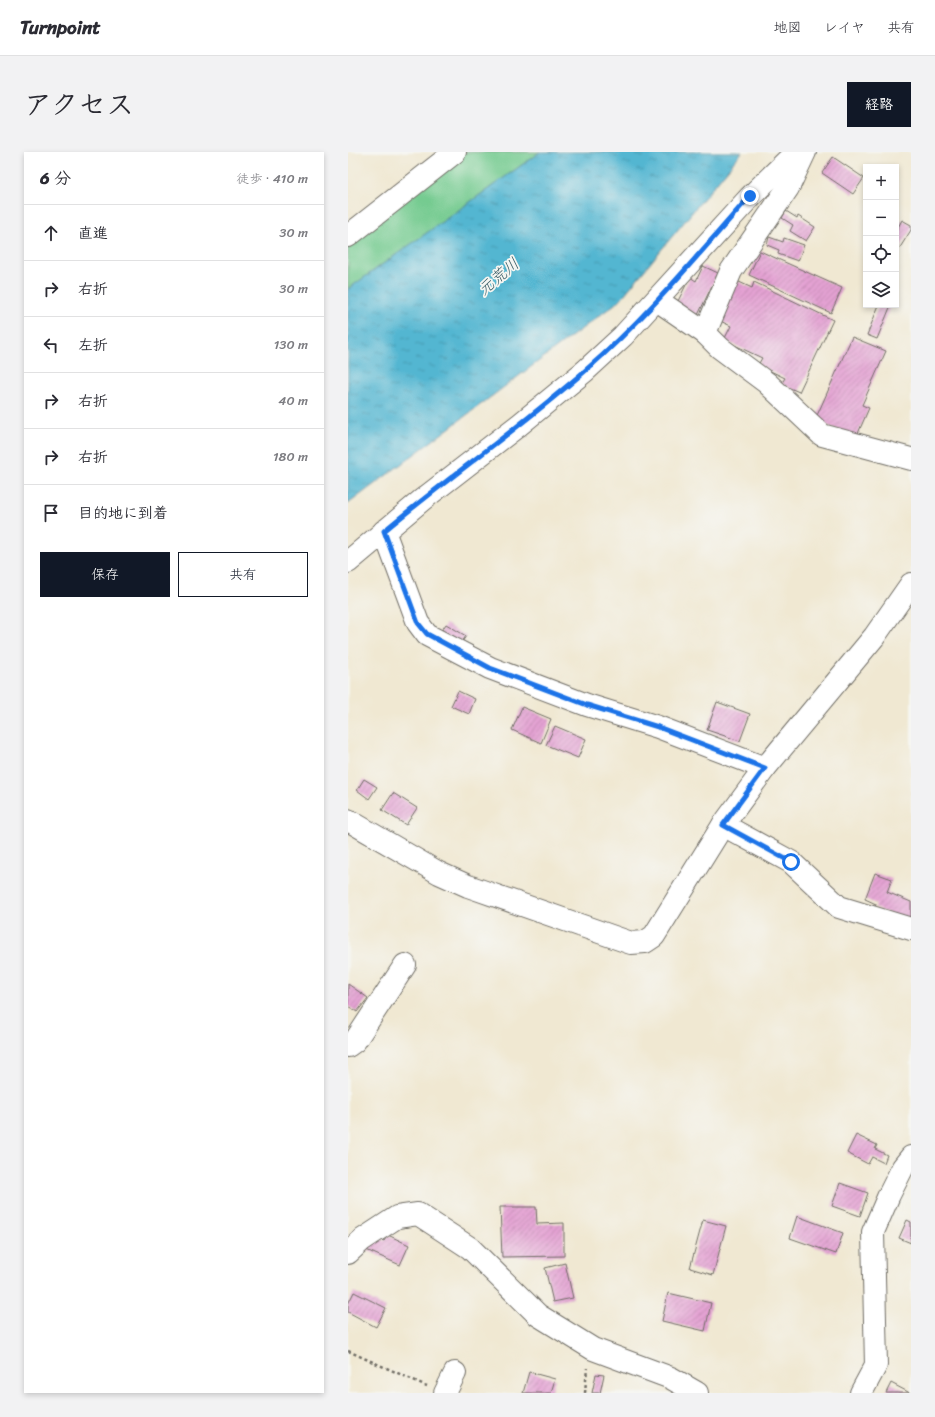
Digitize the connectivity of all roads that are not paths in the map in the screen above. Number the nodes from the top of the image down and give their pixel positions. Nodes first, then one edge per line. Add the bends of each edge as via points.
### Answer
1 (454, 152) edge
2 (796, 152) edge
3 (805, 152) edge
4 (348, 236) edge
5 (657, 300) junction
6 (705, 333) junction
7 (911, 459) edge
8 (384, 531) junction
9 (348, 562) edge
10 (911, 584) edge
11 (765, 768) junction
12 (348, 820) edge
13 (723, 825) junction
14 (911, 929) edge
15 (405, 965) dead end
16 (348, 1046) edge
17 (911, 1157) edge
18 (348, 1253) edge
19 (455, 1373) dead end
20 (438, 1390) edge
21 (697, 1393) edge
22 (861, 1393) edge

1 - 4 street
2 - 5 street via 750,196
3 - 6 street via 788,188 731,271
5 - 6 street
5 - 8 street via 585,371
6 - 7 street via 720,348 767,384 822,435
8 - 9 street
8 - 11 street via 418,623 427,634 490,668
10 - 11 street via 874,637
11 - 13 street
12 - 13 street via 439,873 468,886 631,943 645,942 654,936
13 - 14 street via 791,862 840,907
15 - 16 street via 355,1041
17 - 22 street via 903,1167 873,1232 876,1365
18 - 21 street via 362,1240 397,1217 418,1214 470,1248 538,1315 593,1349 671,1378
19 - 20 street

